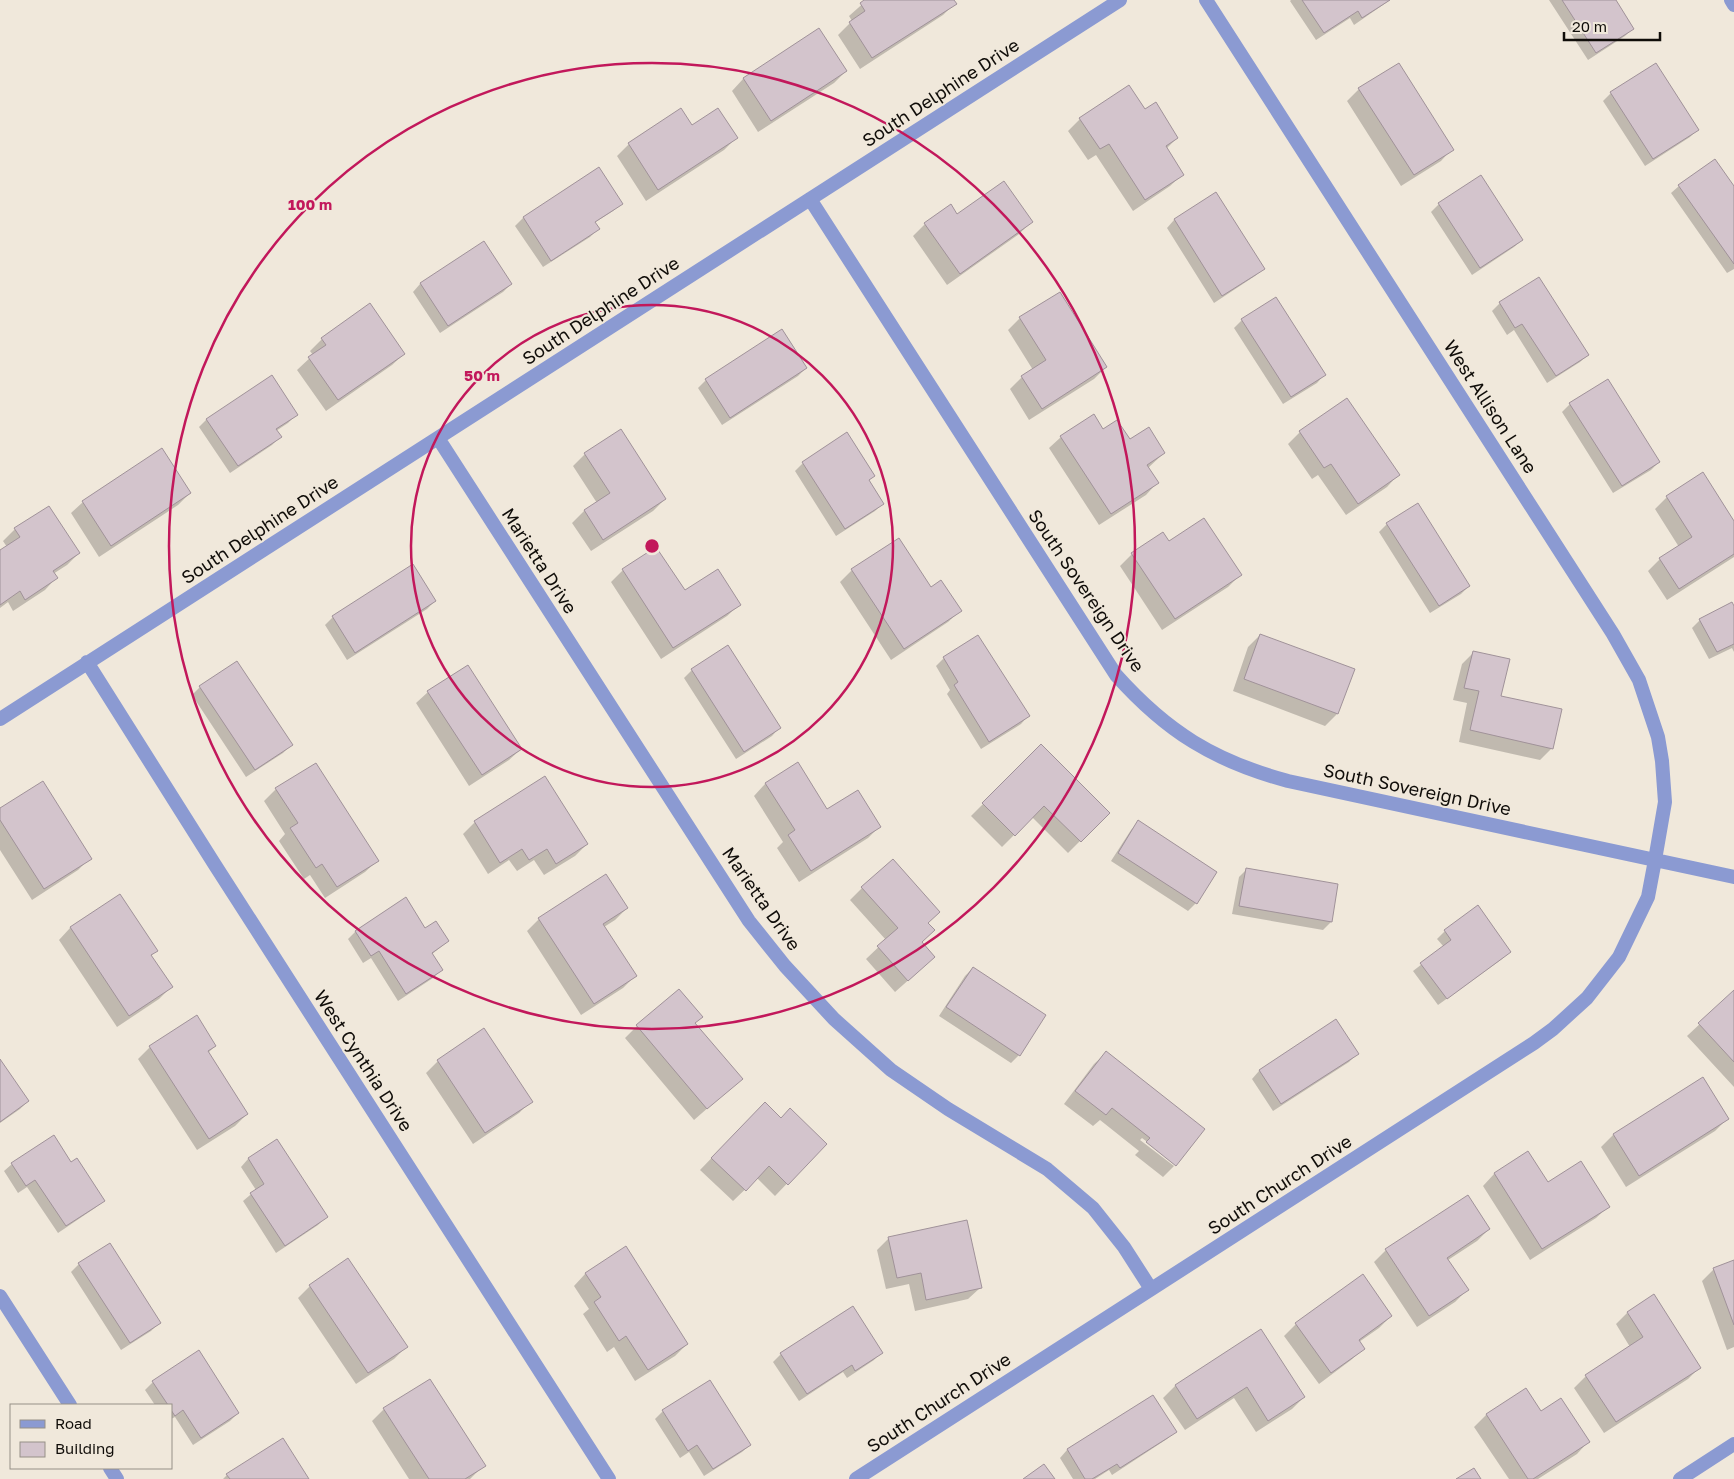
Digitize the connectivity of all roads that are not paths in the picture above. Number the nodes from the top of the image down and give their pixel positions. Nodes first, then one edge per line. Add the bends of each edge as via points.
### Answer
1 (1120, 0) edge
2 (1206, 0) edge
3 (1730, 0) edge
4 (1734, 5) edge
5 (810, 199) junction
6 (438, 438) junction
7 (87, 662) junction
8 (0, 719) edge
9 (1655, 860) junction
10 (1734, 878) edge
11 (1151, 1289) junction
12 (0, 1296) edge
13 (69, 1404) edge
14 (1734, 1444) edge
15 (609, 1479) edge
16 (856, 1479) edge
17 (1680, 1479) edge

1 - 5 street, South Delphine Drive
2 - 9 street, West Allison Lane via 1613,634 1639,680 1658,737 1662,761 1664,802
3 - 4 street
5 - 6 street, South Delphine Drive
5 - 9 street, South Sovereign Drive via 1116,675 1138,700 1189,740 1255,772 1288,781
6 - 7 street, South Delphine Drive
6 - 11 street, Marietta Drive via 749,921 785,966 834,1019 892,1070 948,1109 1048,1169 1092,1208 1124,1247
7 - 8 street, South Delphine Drive
7 - 15 street, West Cynthia Drive
9 - 10 street, South Sovereign Drive
9 - 11 street, South Church Drive via 1648,897 1619,956 1587,998 1554,1030
11 - 16 street, South Church Drive
12 - 13 street
14 - 17 street

